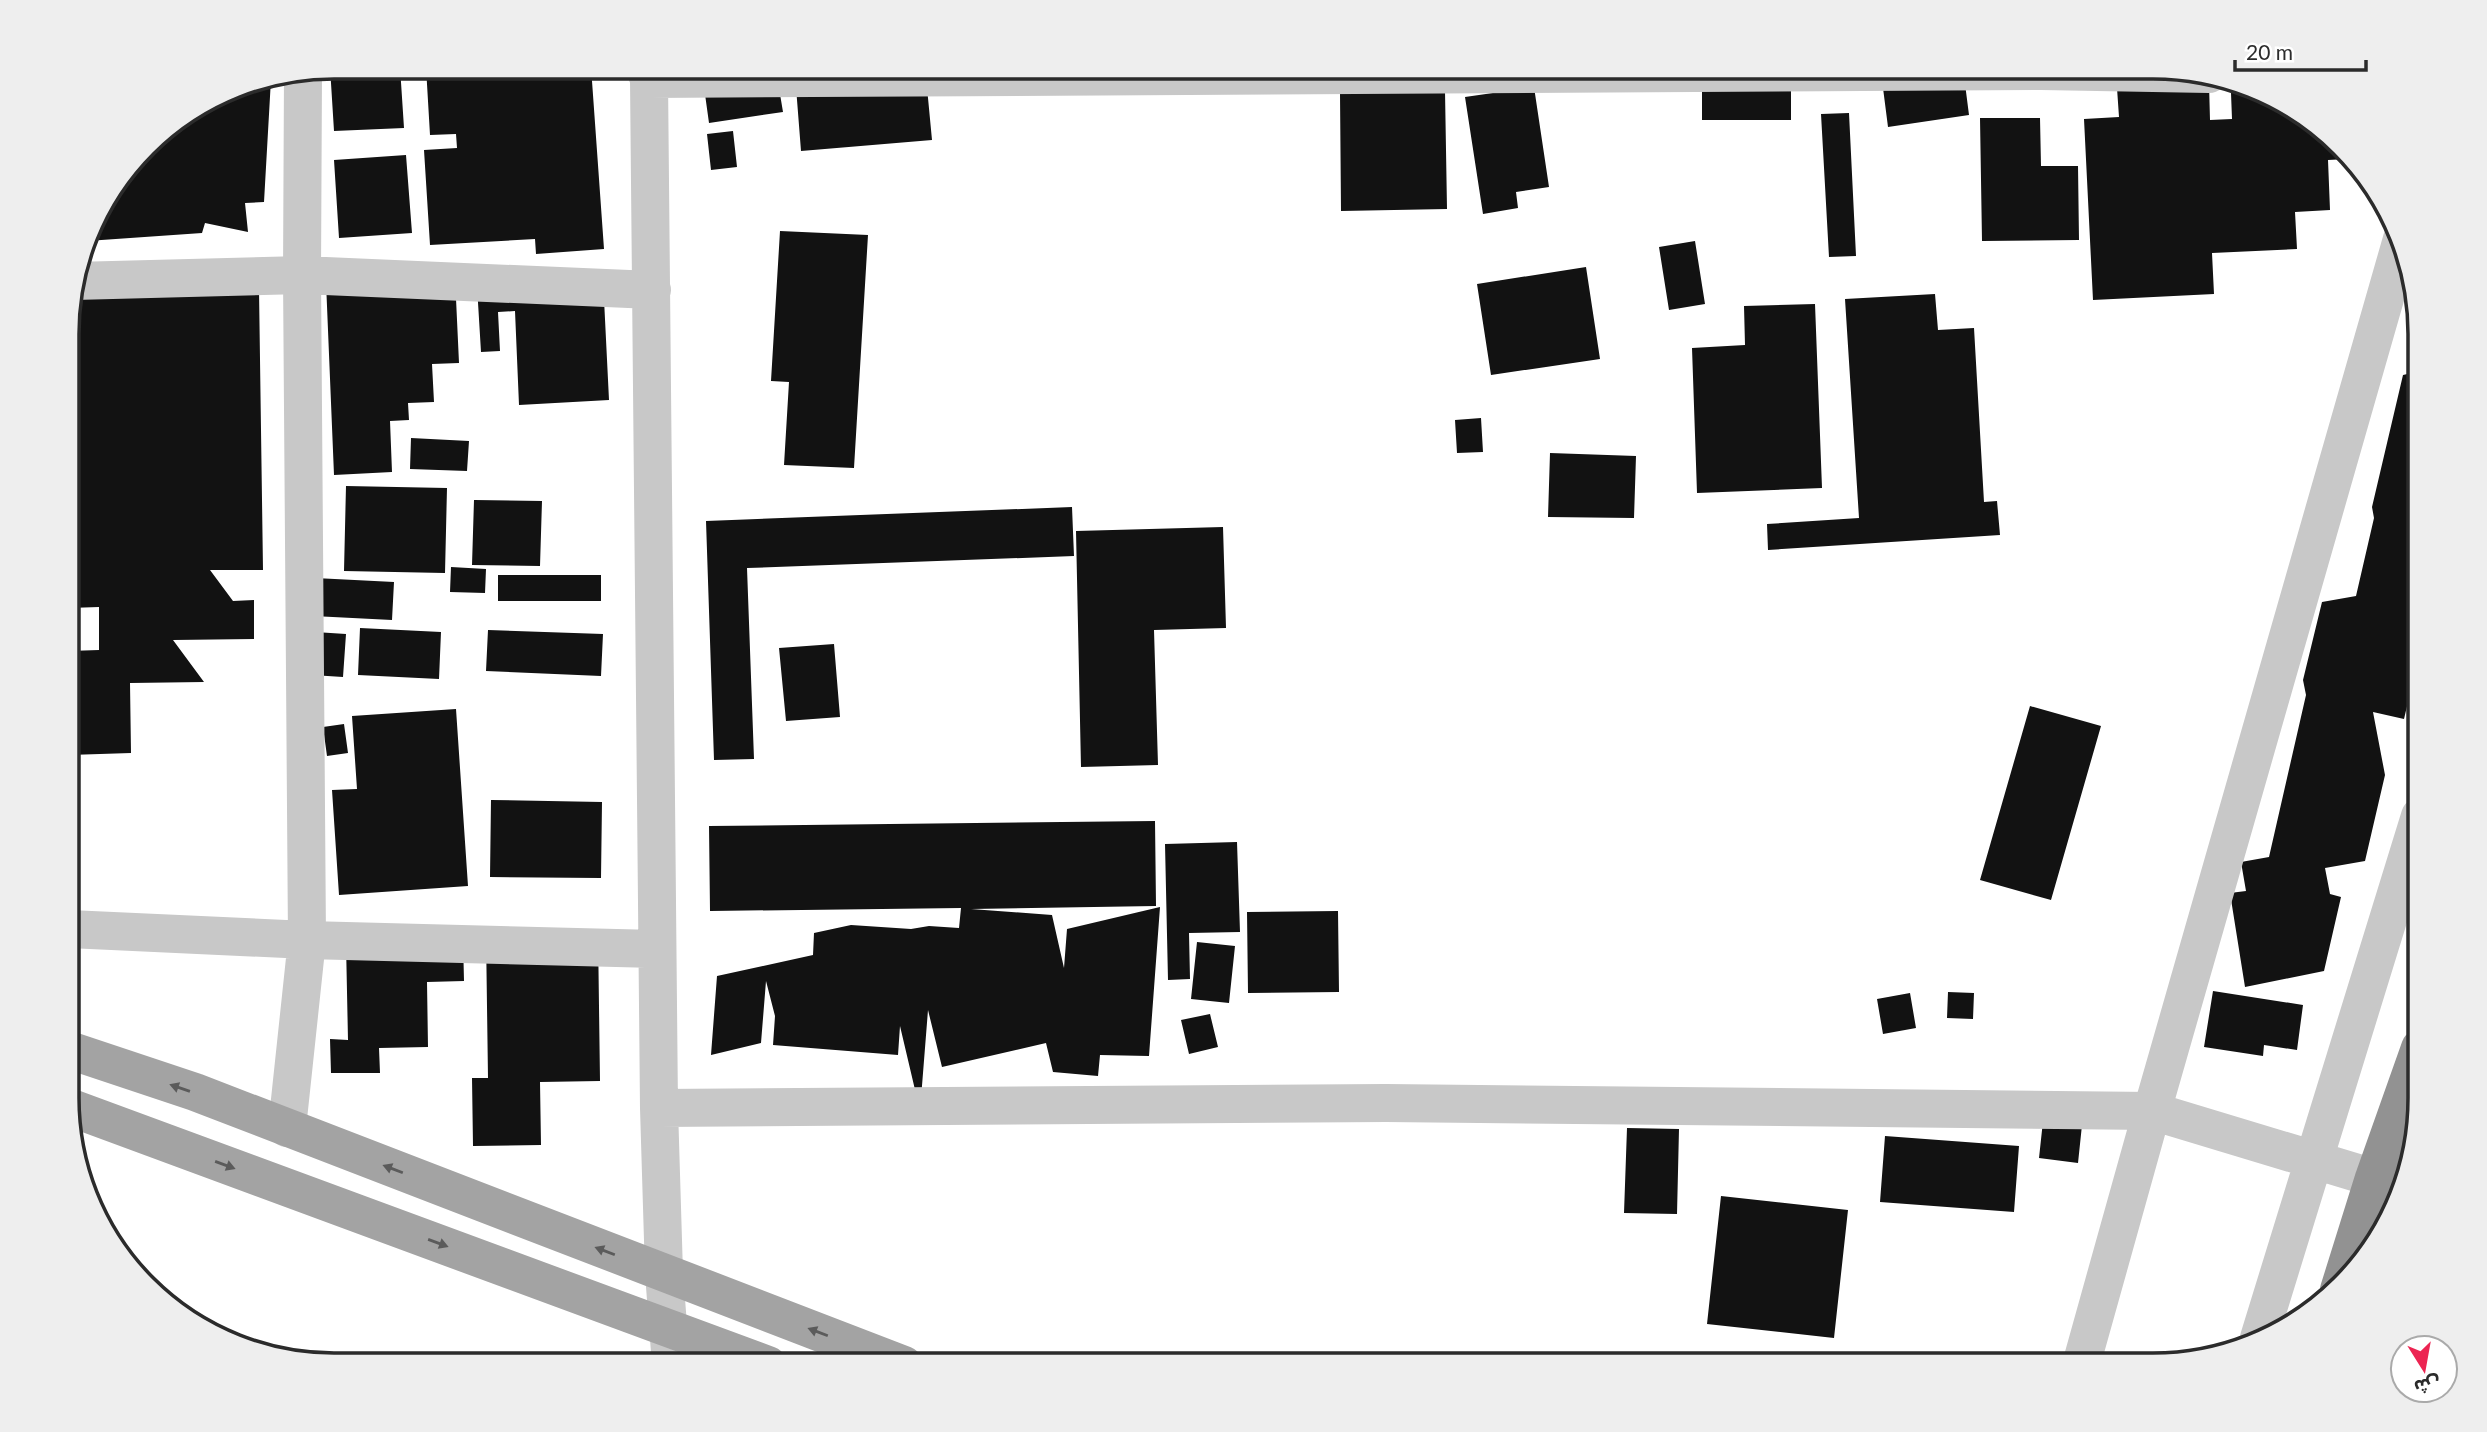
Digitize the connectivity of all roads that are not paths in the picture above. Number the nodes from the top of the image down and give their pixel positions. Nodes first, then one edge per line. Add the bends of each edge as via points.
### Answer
1 (646, 79) edge
2 (303, 81) edge
3 (2397, 257) edge
4 (302, 275) junction
5 (85, 281) edge
6 (652, 290) junction
7 (2408, 855) edge
8 (79, 929) edge
9 (307, 940) junction
10 (656, 949) junction
11 (79, 1053) edge
12 (2408, 1082) edge
13 (659, 1108) junction
14 (2152, 1111) junction
15 (79, 1112) edge
16 (287, 1128) junction
17 (2313, 1160) junction
18 (2374, 1178) junction
19 (2347, 1264) edge
20 (664, 1273) junction
21 (669, 1328) junction
22 (2262, 1329) edge
23 (670, 1353) edge
24 (736, 1353) edge
25 (873, 1353) edge
26 (2084, 1353) edge

1 - 6 street
2 - 4 street
3 - 14 street
4 - 5 street
4 - 6 street
4 - 9 street
6 - 10 street
7 - 17 street
8 - 9 street
9 - 10 street
9 - 16 street
10 - 13 street
16 -> 11 main road
12 - 18 highway
13 - 14 street via 1386,1103
13 - 20 street
14 - 17 street
14 - 26 street
15 -> 21 main road
20 -> 16 main road
17 - 18 street
17 - 22 street
18 - 19 highway
20 - 21 street
25 -> 20 main road
21 - 23 street
21 - 24 main road

